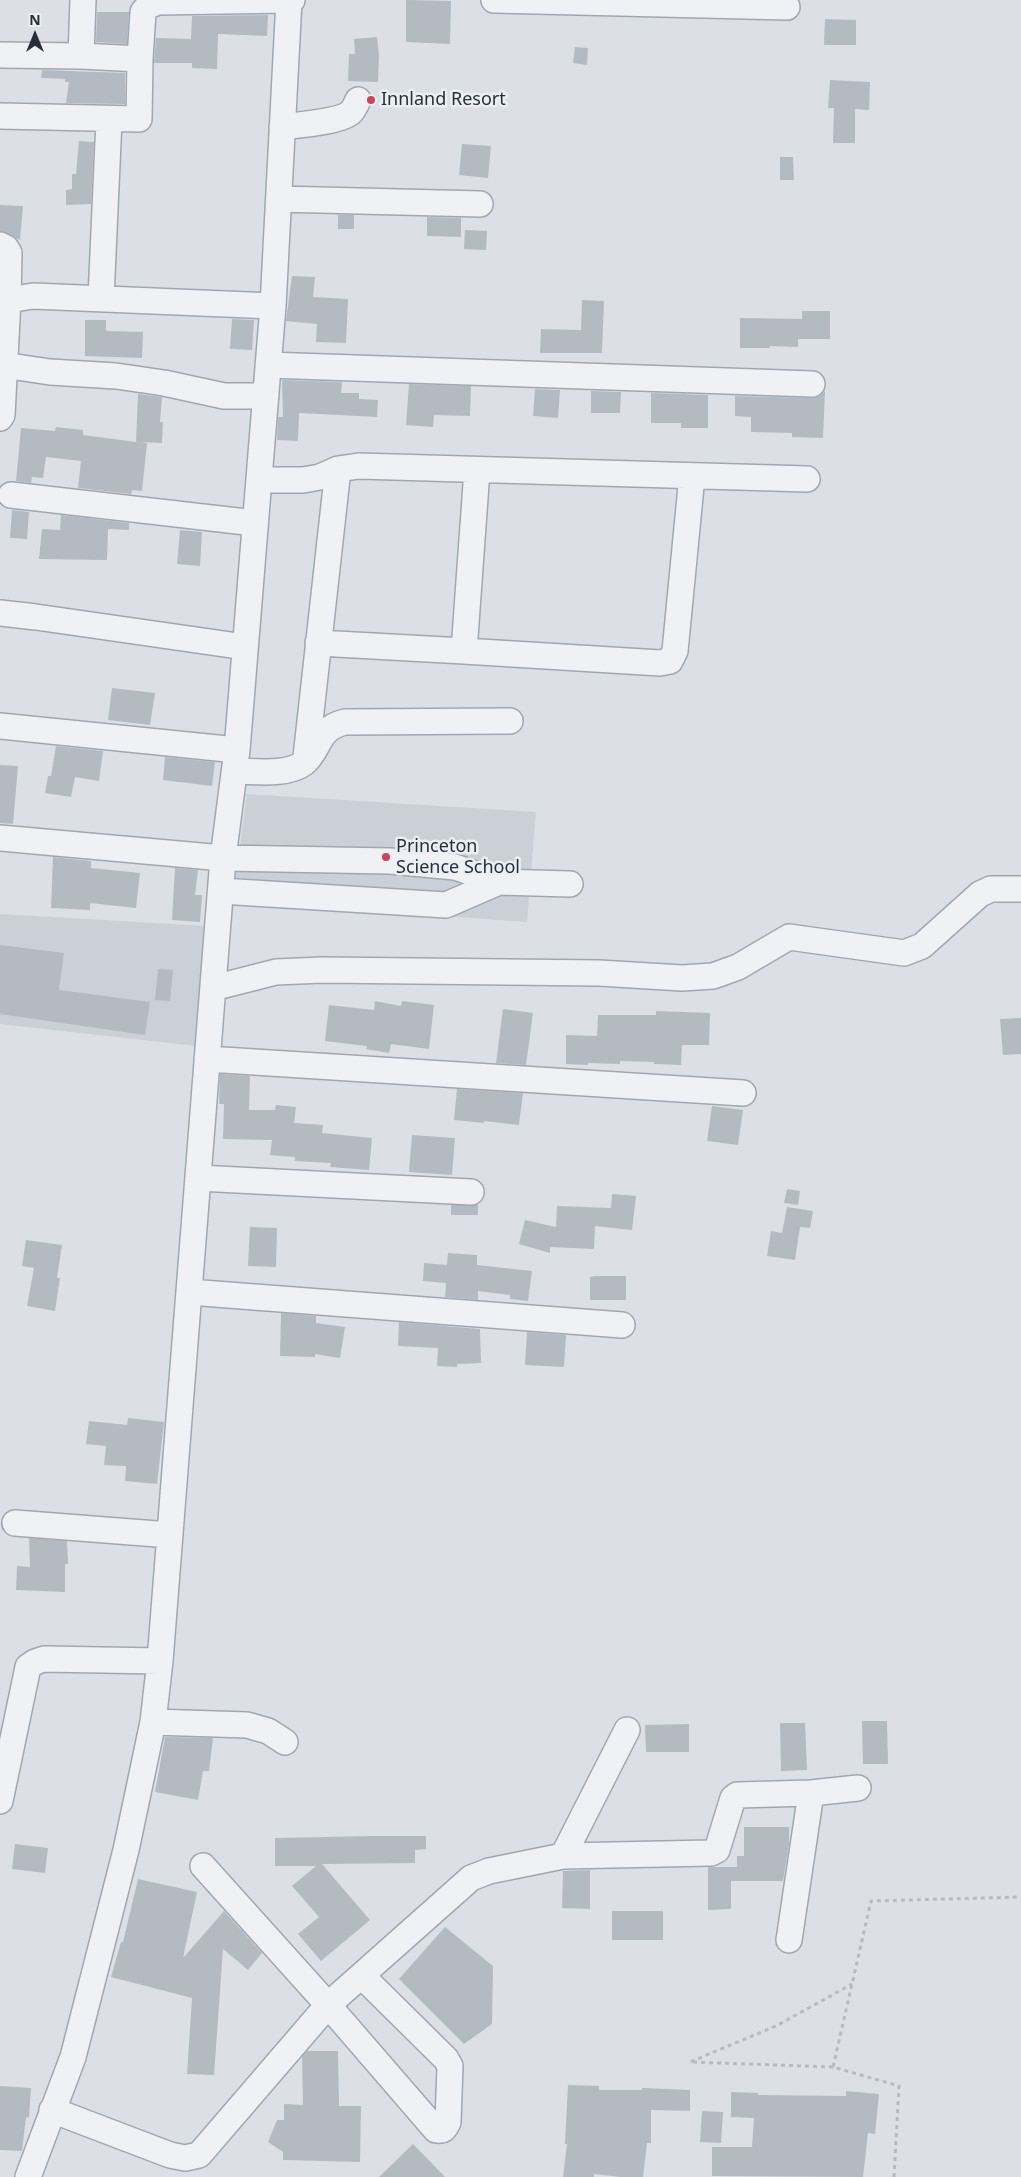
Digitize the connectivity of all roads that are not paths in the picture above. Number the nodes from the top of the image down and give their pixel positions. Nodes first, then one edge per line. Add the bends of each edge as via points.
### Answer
1 (84, 0) edge
2 (280, 0) edge
3 (494, 0) edge
4 (787, 7) dead end
5 (0, 55) edge
6 (81, 56) junction
7 (140, 59) junction
8 (358, 100) dead end
9 (0, 116) edge
10 (109, 120) junction
11 (282, 127) junction
12 (279, 199) junction
13 (480, 204) dead end
14 (0, 245) edge
15 (102, 298) junction
16 (8, 300) junction
17 (273, 306) junction
18 (3, 365) junction
19 (268, 365) junction
20 (812, 384) dead end
21 (266, 396) junction
22 (0, 418) edge
23 (338, 469) junction
24 (477, 470) junction
25 (692, 476) junction
26 (808, 479) dead end
27 (260, 480) junction
28 (11, 494) dead end
29 (255, 523) junction
30 (0, 613) edge
31 (318, 643) junction
32 (246, 647) junction
33 (464, 651) junction
34 (510, 721) dead end
35 (0, 726) edge
36 (236, 761) junction
37 (305, 762) junction
38 (0, 838) edge
39 (223, 858) junction
40 (499, 882) junction
41 (570, 884) dead end
42 (1021, 889) edge
43 (221, 891) junction
44 (212, 988) junction
45 (207, 1060) junction
46 (743, 1092) dead end
47 (198, 1178) junction
48 (471, 1192) dead end
49 (189, 1292) junction
50 (622, 1325) dead end
51 (15, 1523) dead end
52 (170, 1534) junction
53 (160, 1661) junction
54 (10, 1705) edge
55 (153, 1722) junction
56 (627, 1730) dead end
57 (285, 1742) dead end
58 (858, 1788) dead end
59 (811, 1792) junction
60 (0, 1801) edge
61 (563, 1856) junction
62 (203, 1866) dead end
63 (789, 1940) dead end
64 (362, 1976) junction
65 (328, 2005) junction
66 (52, 2110) junction
67 (28, 2177) edge

1 - 6 street
2 - 7 street via 158,2 148,6 143,12
2 - 11 street
3 - 4 street
5 - 6 street
6 - 7 street
7 - 10 street via 139,119
8 - 11 street via 346,116
9 - 10 street
10 - 15 street
11 - 12 street
12 - 13 street
12 - 17 street
14 - 16 street via 9,253
15 - 16 street via 33,296
15 - 17 street
16 - 18 street
17 - 19 street
18 - 21 street via 116,376 224,396
18 - 22 street
19 - 20 street
19 - 21 street
21 - 27 street
23 - 24 street via 359,466
23 - 27 street via 303,480
23 - 31 street
24 - 25 street
24 - 33 street
25 - 26 street
25 - 33 street via 675,651 670,661
27 - 29 street
28 - 29 street
29 - 32 street
30 - 32 street
31 - 33 street
31 - 37 street
32 - 36 street
34 - 37 street via 334,724
35 - 36 street
36 - 37 street via 290,770
36 - 39 street
38 - 39 street
39 - 40 street via 390,861 455,867
39 - 43 street
40 - 41 street
40 - 43 street via 446,905
42 - 44 street via 991,888 980,894 922,946 904,953 789,936 738,967 713,976 322,970 276,972
43 - 44 street
44 - 45 street
45 - 46 street
45 - 47 street
47 - 48 street
47 - 49 street
49 - 50 street
49 - 52 street
51 - 52 street
52 - 53 street
53 - 54 street via 44,1659 28,1667
53 - 55 street
54 - 60 street
55 - 57 street via 247,1725 268,1731
55 - 66 street via 126,1850 74,2057
56 - 61 street
58 - 59 street
59 - 61 street via 737,1795 717,1850 711,1853
59 - 63 street
61 - 64 street via 489,1871 471,1878
62 - 65 street
64 - 65 street
64 - 65 street via 450,2066 446,2128 436,2130
65 - 66 street via 199,2155 185,2158 170,2155
66 - 67 street

